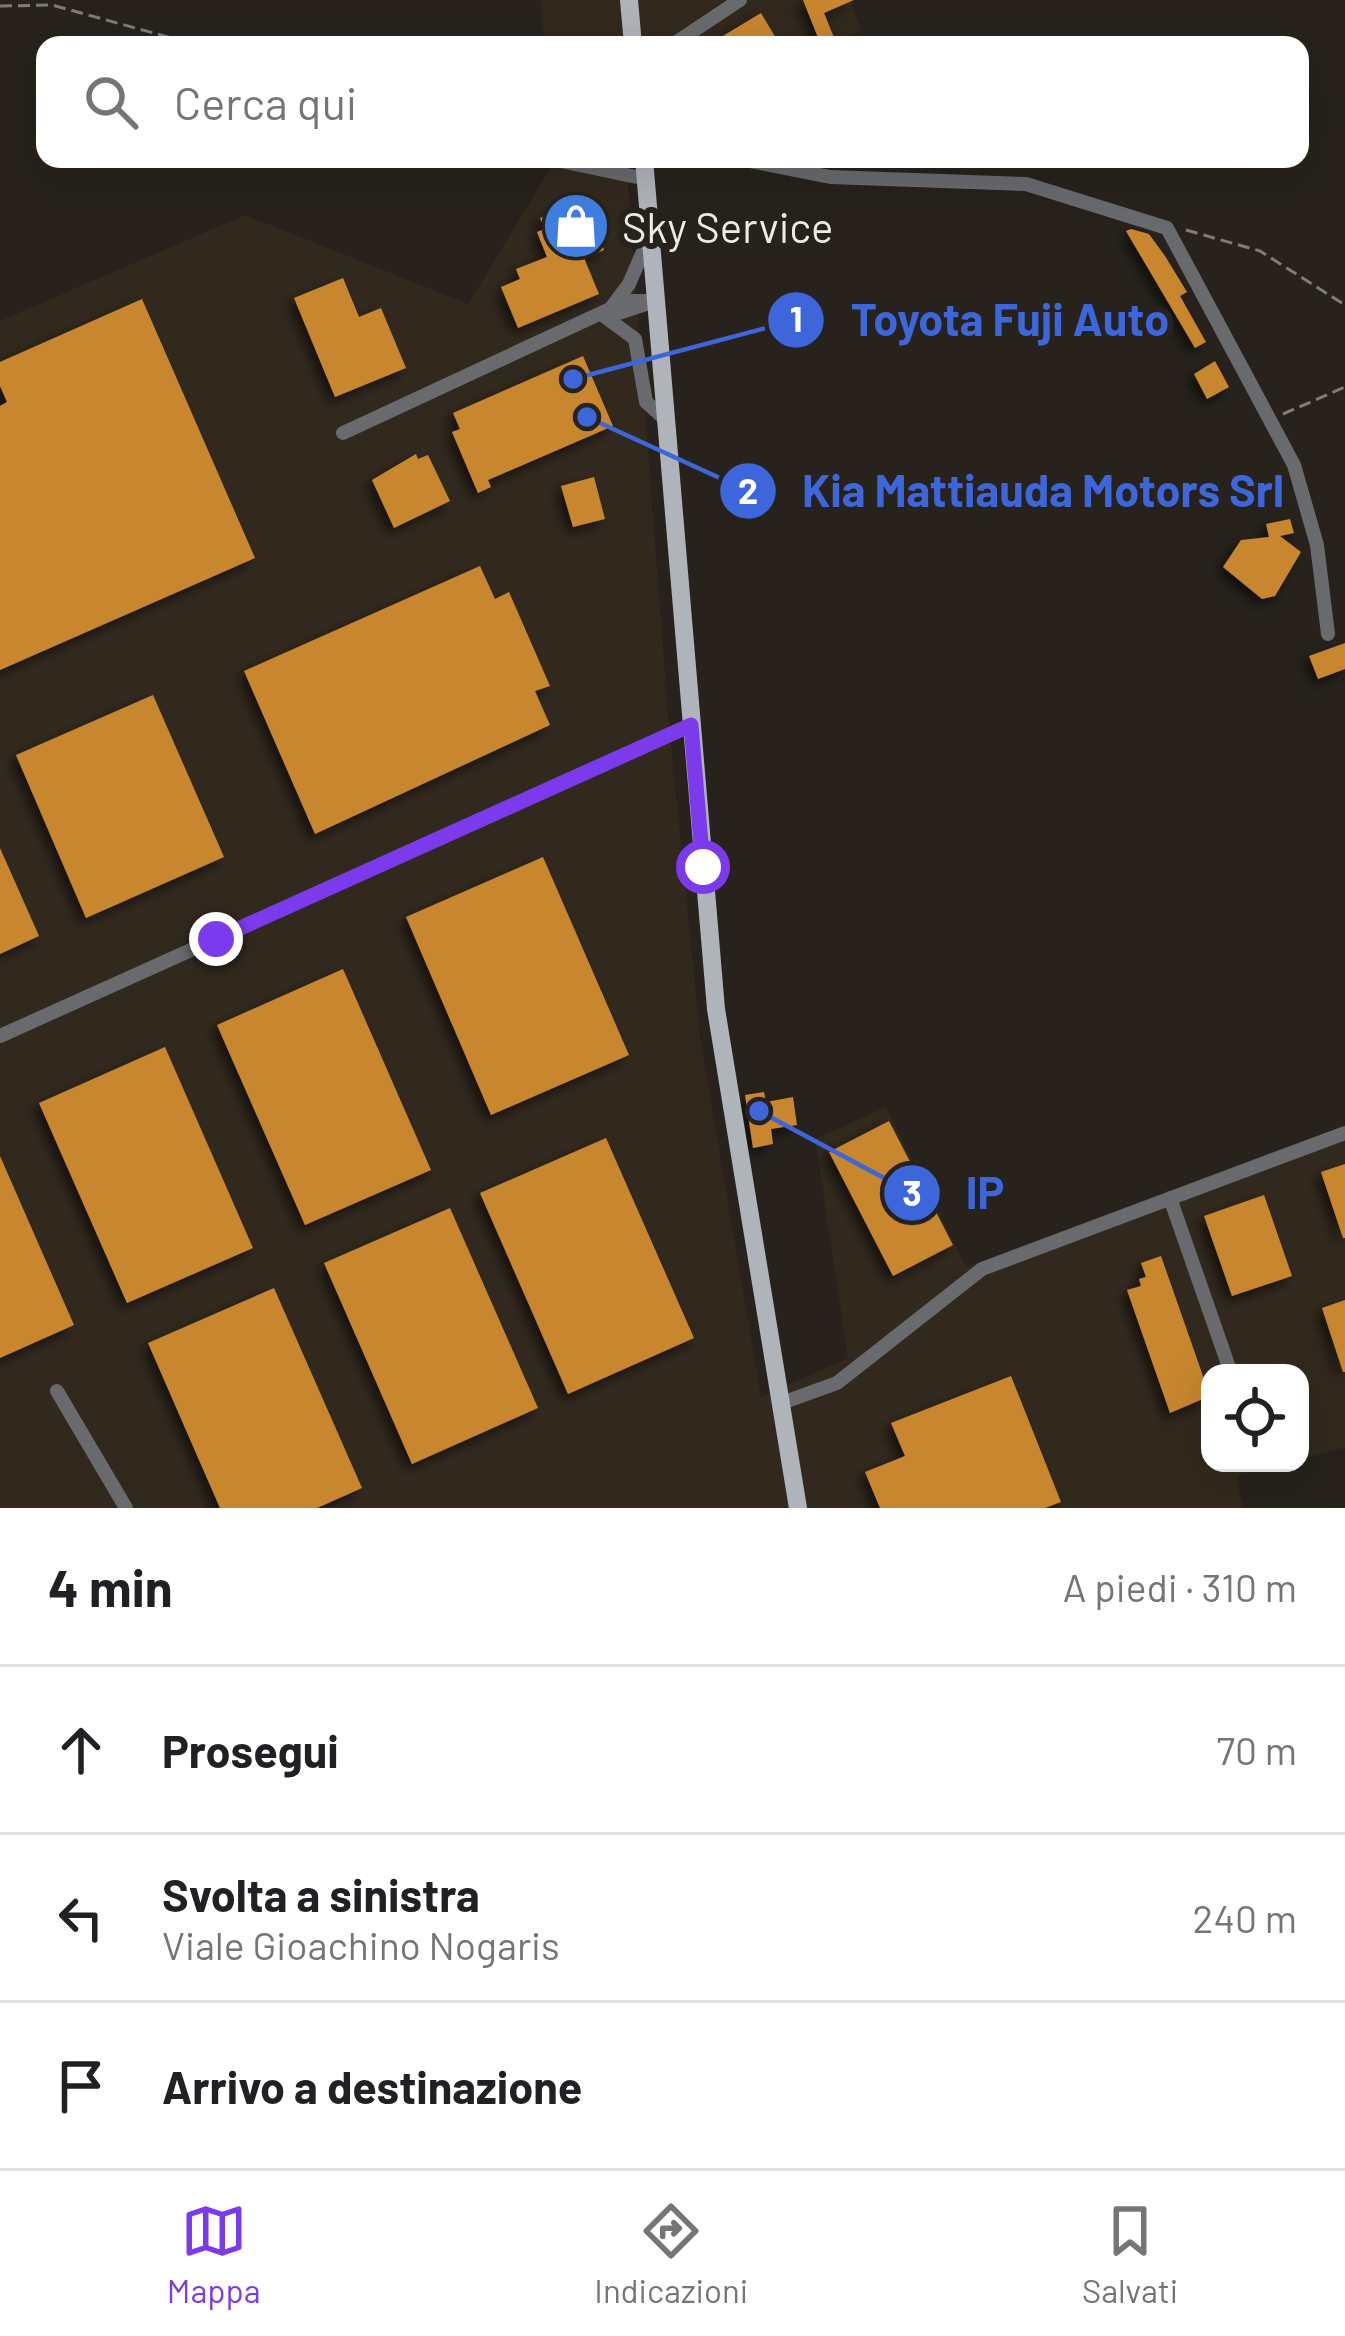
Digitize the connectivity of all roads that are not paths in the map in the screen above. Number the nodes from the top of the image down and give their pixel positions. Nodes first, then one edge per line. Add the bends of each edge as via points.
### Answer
1 (629, 0) edge
2 (740, 0) edge
3 (632, 36) edge
4 (686, 36) edge
5 (785, 168) edge
6 (645, 169) edge
7 (650, 236) junction
8 (655, 301) junction
9 (604, 316) junction
10 (665, 419) junction
11 (343, 433) dead end
12 (1328, 634) dead end
13 (691, 725) junction
14 (0, 1036) edge
15 (1345, 1133) edge
16 (1170, 1198) junction
17 (1228, 1364) edge
18 (57, 1391) dead end
19 (779, 1404) junction
20 (126, 1508) edge
21 (797, 1508) edge

1 - 3 main road
2 - 4 street
5 - 12 street via 1026,184 1167,228 1275,425 1306,500
6 - 7 main road
7 - 8 main road
7 - 9 street
8 - 9 street via 627,301
8 - 10 main road
9 - 10 street via 634,339 646,402
9 - 11 street
10 - 13 main road
13 - 14 street
13 - 19 main road via 716,1010
15 - 16 street
16 - 17 street
16 - 19 street via 982,1269 837,1383
18 - 20 street
19 - 21 main road

